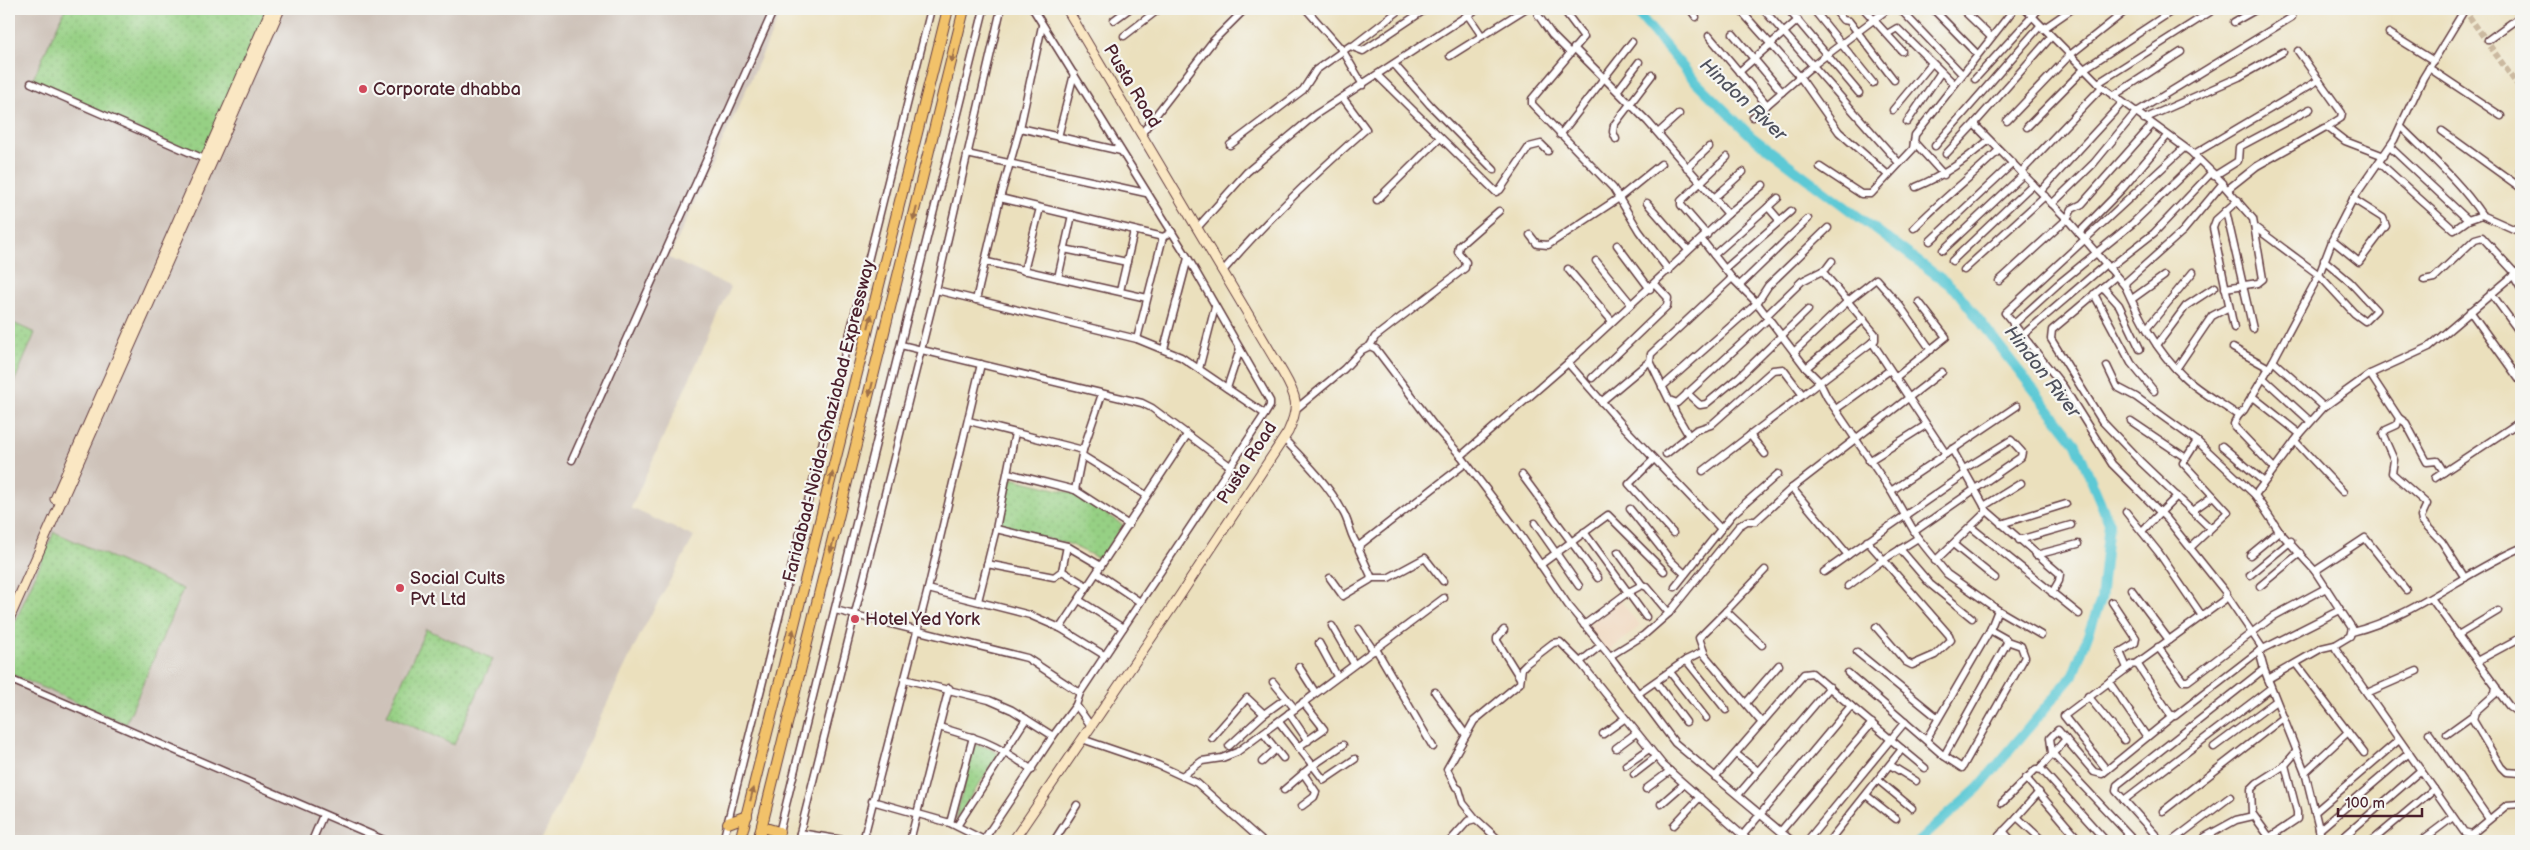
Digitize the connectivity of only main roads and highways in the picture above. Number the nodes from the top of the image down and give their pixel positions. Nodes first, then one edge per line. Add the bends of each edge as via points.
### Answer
1 (948, 9) edge
2 (964, 9) edge
3 (746, 816) junction
4 (728, 824) road end
5 (762, 827) junction
6 (778, 837) edge
7 (740, 841) edge
8 (758, 841) edge

3 -> 1 main road, Faridabad-Noida-Ghaziabad Expressway
2 -> 5 main road, Faridabad-Noida-Ghaziabad Expressway
3 - 4 main road
3 - 7 main road, Faridabad-Noida-Ghaziabad Expressway
5 - 6 main road
5 - 8 main road, Faridabad-Noida-Ghaziabad Expressway

